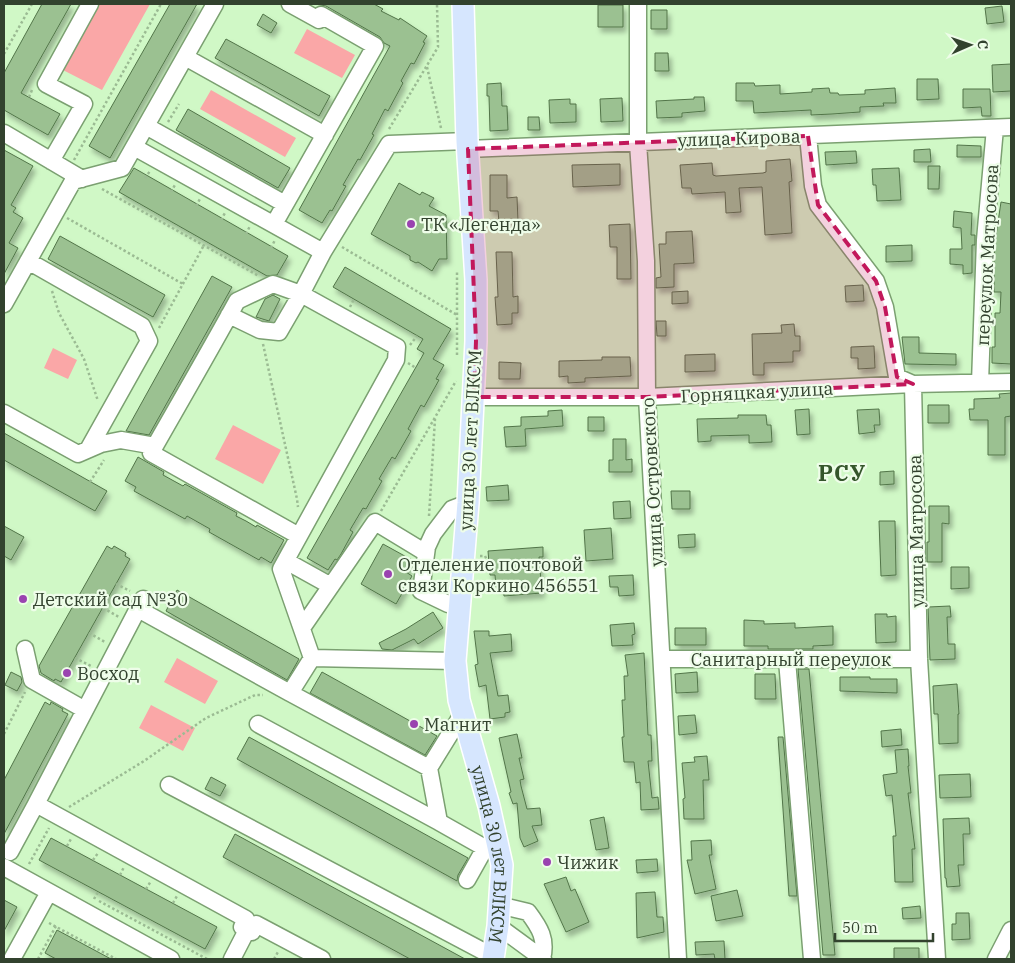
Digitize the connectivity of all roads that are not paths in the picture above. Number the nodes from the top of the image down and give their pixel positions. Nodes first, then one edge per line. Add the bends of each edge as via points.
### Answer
1 (90, 4) edge
2 (215, 4) edge
3 (290, 4) edge
4 (463, 4) edge
5 (638, 4) edge
6 (185, 57) junction
7 (146, 126) junction
8 (1003, 128) edge
9 (4, 133) edge
10 (325, 135) junction
11 (808, 136) junction
12 (638, 142) junction
13 (467, 145) junction
14 (134, 147) junction
15 (51, 161) junction
16 (82, 179) junction
17 (285, 204) junction
18 (274, 224) junction
19 (329, 248) junction
20 (28, 261) junction
21 (301, 294) junction
22 (4, 304) edge
23 (229, 315) junction
24 (980, 382) junction
25 (1011, 382) edge
26 (913, 384) junction
27 (465, 392) junction
28 (647, 397) junction
29 (4, 413) edge
30 (155, 446) junction
31 (89, 448) junction
32 (468, 504) junction
33 (299, 536) junction
34 (426, 553) junction
35 (286, 560) junction
36 (331, 586) junction
37 (459, 605) junction
38 (302, 628) junction
39 (25, 649) dead end
40 (312, 658) junction
41 (663, 659) junction
42 (918, 659) junction
43 (787, 660) junction
44 (455, 661) junction
45 (290, 693) junction
46 (85, 710) junction
47 (463, 713) junction
48 (258, 724) dead end
49 (429, 768) junction
50 (169, 785) dead end
51 (36, 804) junction
52 (439, 822) junction
53 (7, 860) edge
54 (467, 880) dead end
55 (49, 892) junction
56 (499, 915) junction
57 (247, 930) junction
58 (1011, 930) edge
59 (494, 958) edge
60 (12, 959) edge
61 (171, 959) edge
62 (232, 959) edge
63 (322, 959) edge
64 (543, 959) edge
65 (678, 959) edge
66 (812, 959) edge
67 (937, 959) edge
68 (996, 959) edge

1 - 15 street via 46,84 84,104
2 - 6 street
3 - 10 street via 319,20 321,15 376,46
4 - 13 main road, улица 30 лет ВЛКСМ
5 - 12 street, улица Островского
6 - 7 street
6 - 10 street
7 - 14 street
7 - 17 street
8 - 11 street, улица Кирова
8 - 24 street, переулок Матросова via 984,240
9 - 15 street
10 - 17 street
11 - 12 street, улица Кирова
11 - 26 street via 818,205 876,280 886,307 897,377
12 - 13 street, улица Кирова
12 - 28 street, улица Островского via 646,261
13 - 19 street, улица Кирова via 389,144
13 - 27 main road, улица 30 лет ВЛКСМ via 476,280
14 - 16 street via 122,168
14 - 18 street
15 - 16 street
16 - 20 street via 72,181
17 - 18 street
18 - 19 street
19 - 21 street
20 - 22 street
20 - 31 street via 142,326 149,341
21 - 23 street via 273,284 237,301
21 - 23 street via 279,332 260,330
21 - 33 street via 397,347 396,360
23 - 30 street
24 - 25 street, Горняцкая улица
24 - 26 street, Горняцкая улица
26 - 28 street, Горняцкая улица
26 - 42 street, улица Матросова
27 - 28 street, Горняцкая улица
27 - 32 main road, улица 30 лет ВЛКСМ
28 - 41 street, улица Островского
29 - 31 street via 78,454
30 - 31 street via 121,440
30 - 33 street via 151,453
32 - 34 street via 452,509 433,534
32 - 37 main road, улица 30 лет ВЛКСМ
33 - 35 street
34 - 36 street via 375,522
34 - 37 street via 421,591 448,604
35 - 36 street
35 - 38 street via 281,569
36 - 38 street
37 - 44 main road, улица 30 лет ВЛКСМ
38 - 40 street
39 - 46 street via 32,680
40 - 44 street
40 - 45 street
41 - 43 street, Санитарный переулок
41 - 65 street, улица Островского
42 - 43 street, Санитарный переулок
42 - 67 street, улица Матросова
43 - 66 street
44 - 47 main road, улица 30 лет ВЛКСМ
45 - 46 street via 141,604
45 - 49 street
46 - 51 street
47 - 49 street
47 - 56 main road, улица 30 лет ВЛКСМ via 502,866
48 - 52 street
49 - 52 street
50 - 59 street
51 - 53 street
51 - 57 street via 246,919 242,927
52 - 54 street via 485,848
53 - 55 street
55 - 60 street
55 - 61 street
56 - 59 main road, улица 30 лет ВЛКСМ
56 - 64 street
56 - 64 street via 528,912 543,935
57 - 62 street
57 - 63 street via 252,932 256,924
58 - 68 street

